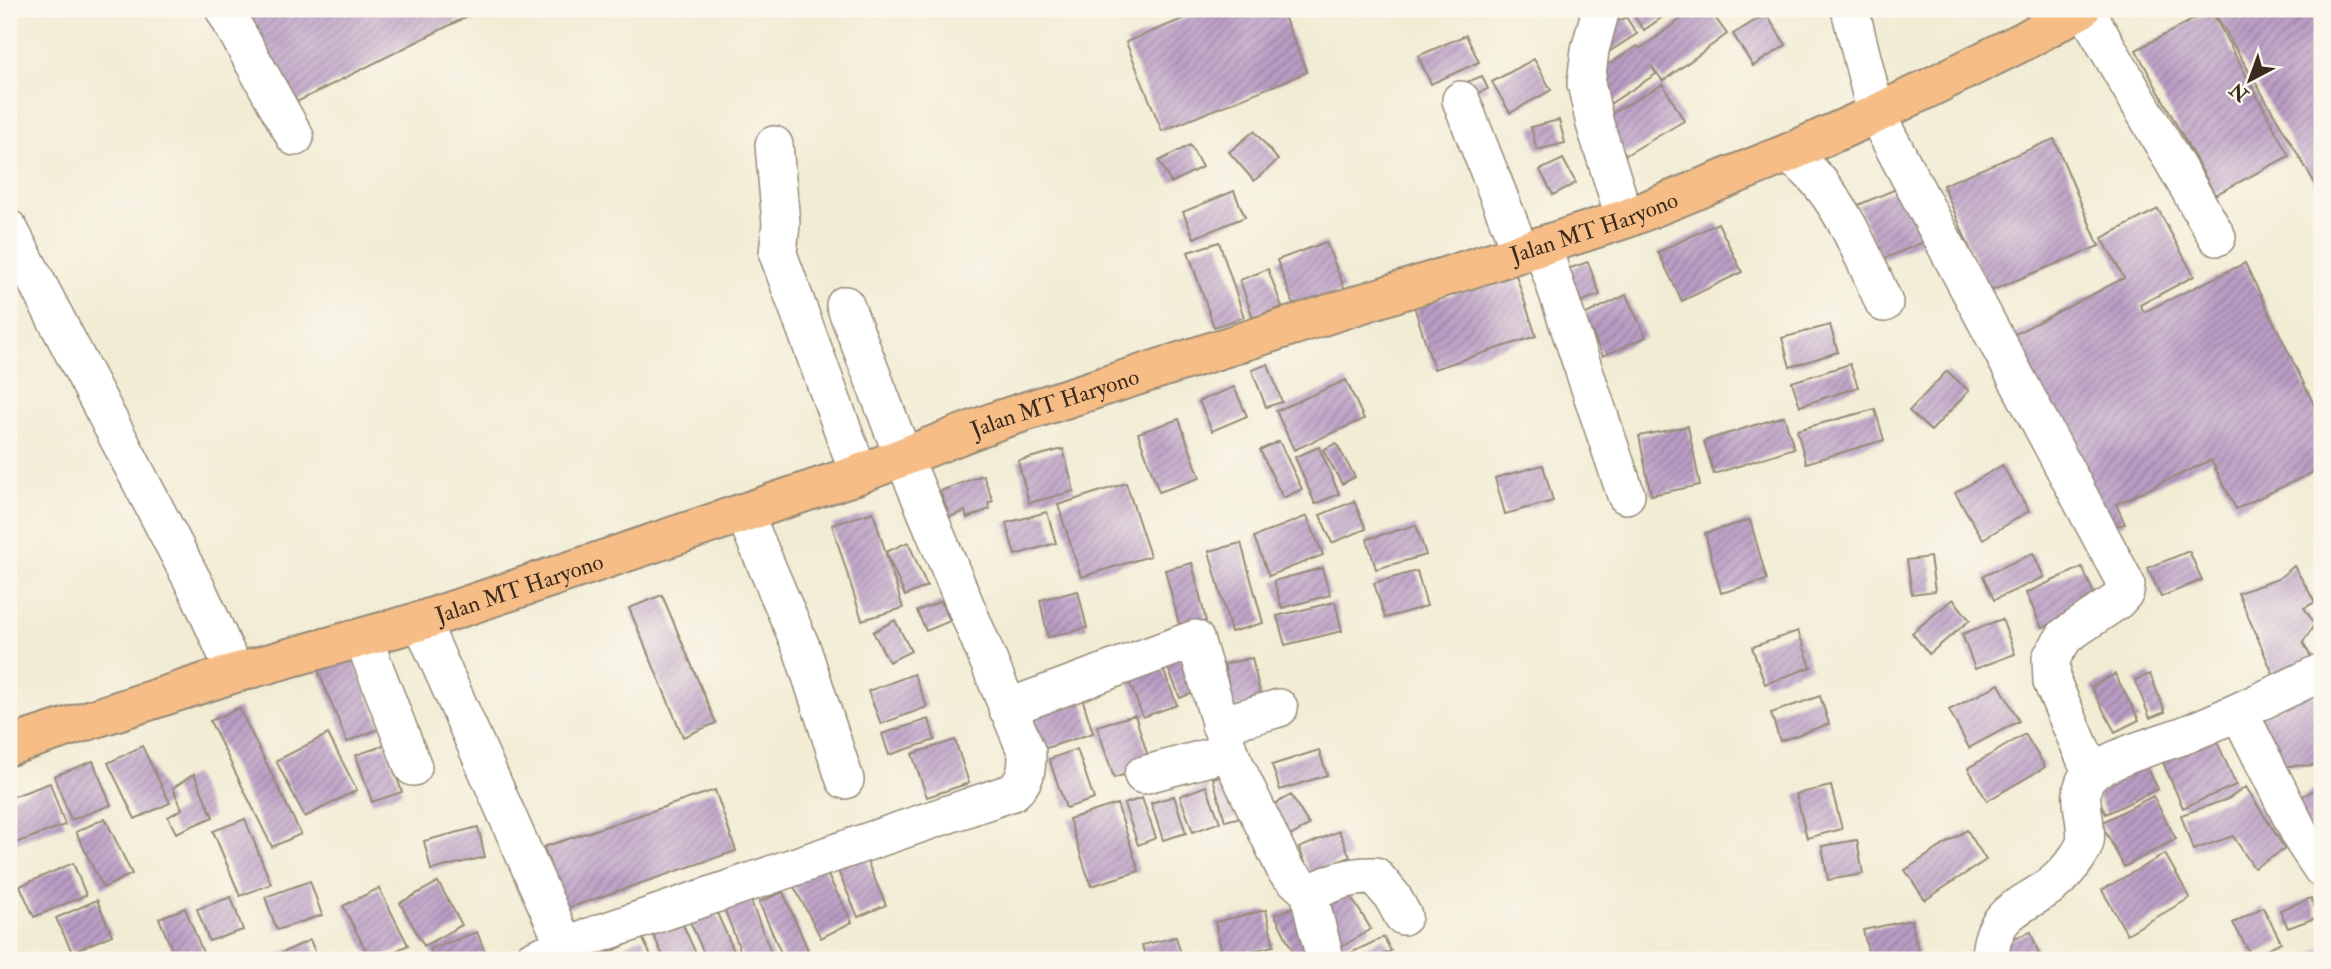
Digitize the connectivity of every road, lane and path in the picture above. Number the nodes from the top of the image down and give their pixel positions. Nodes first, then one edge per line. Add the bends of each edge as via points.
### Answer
1 (224, 9) edge
2 (1601, 9) edge
3 (1850, 9) edge
4 (2083, 9) edge
5 (1461, 100) dead end
6 (1876, 114) junction
7 (295, 137) dead end
8 (774, 145) dead end
9 (1786, 154) junction
10 (1625, 219) junction
11 (9, 230) edge
12 (2217, 237) dead end
13 (1532, 249) junction
14 (1884, 303) dead end
15 (845, 305) dead end
16 (903, 456) junction
17 (859, 474) junction
18 (1626, 495) dead end
19 (744, 513) junction
20 (421, 621) junction
21 (363, 638) junction
22 (2322, 671) edge
23 (235, 673) junction
24 (1007, 708) junction
25 (1279, 708) dead end
26 (2239, 712) junction
27 (1224, 738) junction
28 (9, 746) edge
29 (413, 767) dead end
30 (2091, 772) junction
31 (1143, 775) dead end
32 (845, 780) dead end
33 (2322, 869) edge
34 (1310, 893) junction
35 (1403, 916) dead end
36 (555, 955) edge
37 (1325, 960) edge
38 (1990, 960) edge

1 - 7 street
2 - 10 street via 1586,83
3 - 6 street
4 - 6 main road, Jalan MT Haryono
4 - 12 street
5 - 13 street
6 - 9 main road, Jalan MT Haryono
6 - 30 street via 2126,584 2117,601 2065,636 2052,658 2052,682
8 - 17 street via 779,254
9 - 10 main road, Jalan MT Haryono
9 - 14 street via 1809,171 1836,206
10 - 13 main road, Jalan MT Haryono
11 - 23 street via 199,593
13 - 16 main road, Jalan MT Haryono via 1012,416
13 - 18 street
15 - 16 street
16 - 17 main road, Jalan MT Haryono
16 - 24 street
17 - 19 main road, Jalan MT Haryono
19 - 20 main road, Jalan MT Haryono
19 - 32 street via 802,649
20 - 21 main road, Jalan MT Haryono
20 - 36 street
21 - 23 main road, Jalan MT Haryono
21 - 29 street
22 - 26 street
23 - 28 main road, Jalan MT Haryono
24 - 27 street via 1195,639
24 - 36 street via 1027,753 1023,783 1013,792
25 - 27 street
26 - 30 street via 2130,752
26 - 33 street
27 - 31 street
27 - 34 street via 1286,871
30 - 38 street via 2082,793 2084,844 2068,869 1996,926
34 - 35 street via 1340,879 1375,876
34 - 37 street

